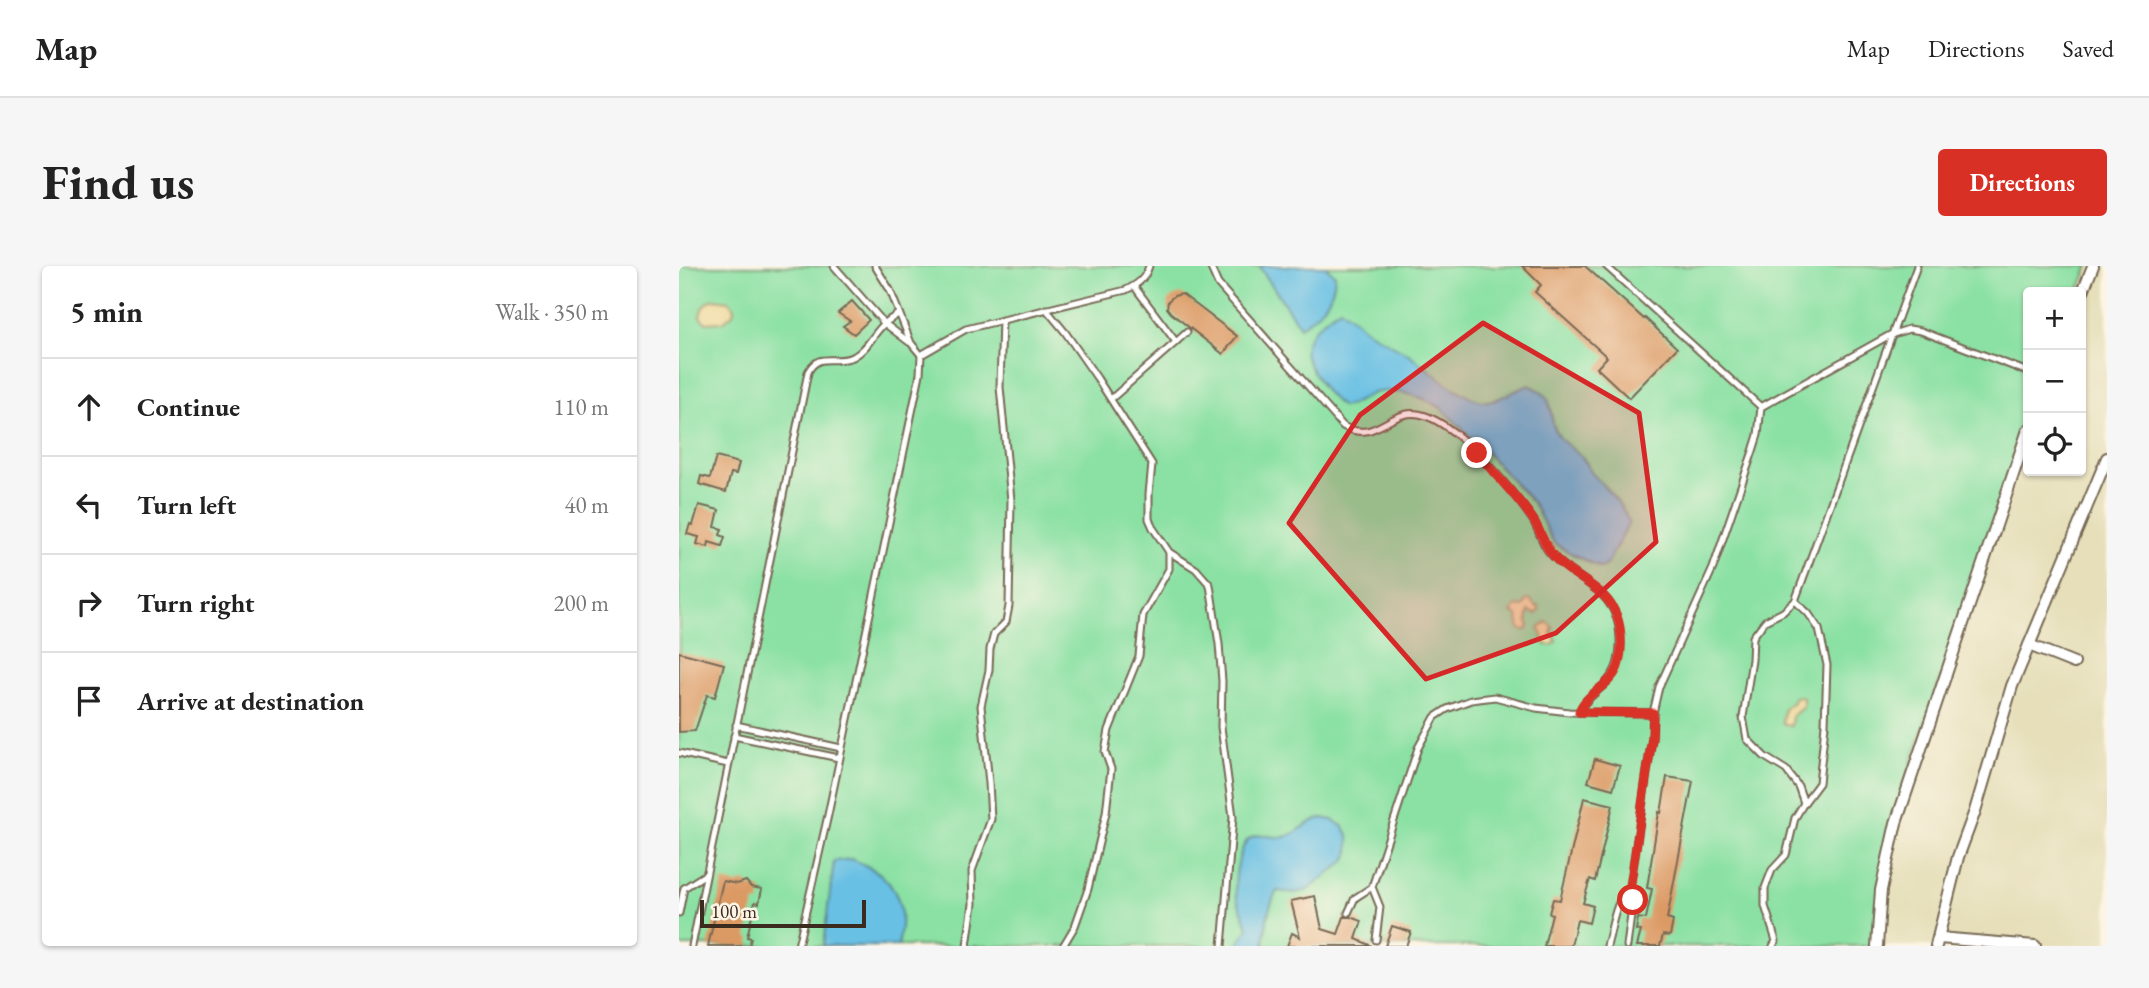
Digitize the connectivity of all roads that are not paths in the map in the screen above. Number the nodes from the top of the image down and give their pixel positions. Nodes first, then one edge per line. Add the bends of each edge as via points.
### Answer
1 (834, 266) edge
2 (875, 266) edge
3 (1149, 266) edge
4 (1210, 266) edge
5 (1606, 266) edge
6 (1917, 266) edge
7 (2093, 266) edge
8 (1135, 286) junction
9 (2085, 287) edge
10 (1046, 309) junction
11 (898, 314) junction
12 (1002, 320) junction
13 (884, 323) junction
14 (1187, 332) dead end
15 (1891, 335) junction
16 (1176, 342) junction
17 (911, 343) junction
18 (921, 355) junction
19 (2023, 370) edge
20 (1111, 400) junction
21 (1761, 407) junction
22 (2023, 445) edge
23 (2107, 458) edge
24 (1169, 552) junction
25 (1795, 601) junction
26 (2029, 645) junction
27 (2074, 663) dead end
28 (1579, 712) junction
29 (1653, 713) junction
30 (736, 725) junction
31 (734, 736) junction
32 (841, 748) junction
33 (679, 753) edge
34 (839, 758) junction
35 (728, 764) junction
36 (1804, 803) junction
37 (706, 874) junction
38 (1372, 887) junction
39 (1630, 888) junction
40 (679, 913) edge
41 (1348, 913) dead end
42 (1376, 940) dead end
43 (1937, 942) edge
44 (692, 946) edge
45 (798, 946) edge
46 (967, 946) edge
47 (1063, 946) edge
48 (1222, 946) edge
49 (1607, 946) edge
50 (1627, 946) edge
51 (1773, 946) edge
52 (1877, 946) edge
53 (2035, 946) edge

1 - 13 lane
2 - 11 lane
3 - 8 lane
4 - 28 lane via 1218,284 1343,426 1366,432 1401,414 1416,413 1452,430 1533,520 1546,548 1613,607 1621,635 1620,661
5 - 21 lane
6 - 15 lane
7 - 9 street
8 - 10 lane
8 - 16 lane
10 - 12 lane
10 - 20 lane
11 - 13 lane
11 - 17 lane
12 - 18 lane via 966,329
12 - 46 lane via 1000,387 1011,500 1009,606 1006,622 992,641 981,706 991,819 972,871
13 - 17 lane
13 - 30 lane via 857,355 846,360 820,359 808,372
14 - 16 lane
15 - 19 lane via 1909,329 1921,331
15 - 21 lane
15 - 25 lane
16 - 20 lane
17 - 18 lane
18 - 32 lane via 916,401
20 - 24 lane via 1152,464 1149,519
21 - 29 lane via 1758,435 1717,555 1659,687
22 - 52 street via 1896,823 1881,890
23 - 26 street
24 - 47 lane via 1169,569 1143,615 1139,656 1109,730 1105,752 1111,769 1105,813 1088,889
24 - 48 lane via 1196,569 1210,585 1219,644 1221,727 1233,817
25 - 36 lane via 1819,629 1827,666 1819,783
25 - 36 lane via 1765,621 1753,638 1743,718 1747,739 1786,770
26 - 27 street
26 - 43 street via 1958,857
28 - 29 lane
28 - 38 lane via 1537,708 1495,696 1457,704 1435,717 1418,748
29 - 39 lane
30 - 31 lane
30 - 32 lane
31 - 34 lane
31 - 35 lane
32 - 34 lane
33 - 35 lane
34 - 45 lane
35 - 37 lane
36 - 51 lane via 1795,818 1786,855 1772,870 1765,888 1776,941
37 - 40 lane via 684,888
37 - 44 lane
38 - 41 lane via 1355,898
38 - 42 lane via 1380,907
39 - 49 lane via 1619,901
39 - 50 lane via 1633,900
43 - 53 street

